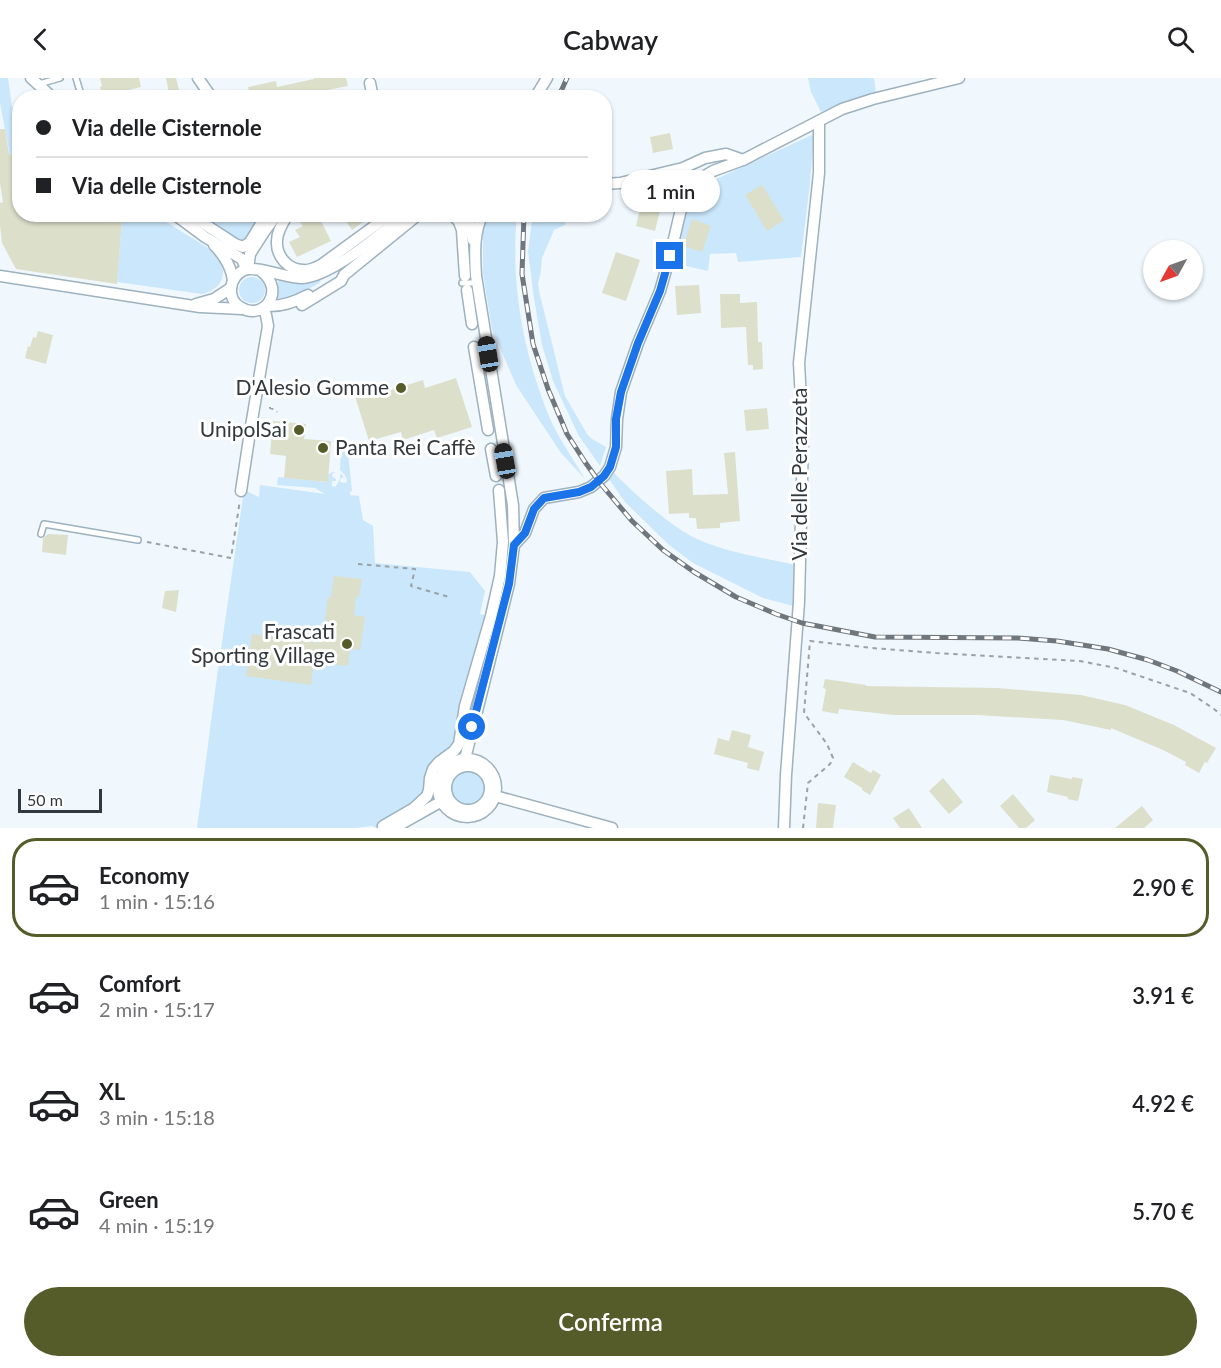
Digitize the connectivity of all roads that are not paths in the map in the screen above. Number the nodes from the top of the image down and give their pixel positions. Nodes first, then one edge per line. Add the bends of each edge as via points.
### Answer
1 (60, 78) edge
2 (958, 78) edge
3 (40, 81) edge
4 (370, 83) dead end
5 (371, 90) edge
6 (819, 121) junction
7 (743, 160) junction
8 (612, 184) edge
9 (185, 222) edge
10 (201, 222) edge
11 (262, 222) edge
12 (272, 222) edge
13 (276, 222) edge
14 (284, 222) edge
15 (380, 222) edge
16 (396, 222) edge
17 (409, 222) edge
18 (459, 222) edge
19 (469, 222) edge
20 (480, 222) edge
21 (205, 237) junction
22 (364, 246) junction
23 (475, 250) junction
24 (247, 269) junction
25 (261, 271) junction
26 (0, 276) edge
27 (290, 277) junction
28 (465, 283) junction
29 (477, 283) junction
30 (232, 284) junction
31 (184, 304) junction
32 (302, 305) dead end
33 (264, 307) junction
34 (242, 309) junction
35 (472, 324) dead end
36 (474, 347) dead end
37 (488, 430) dead end
38 (491, 449) dead end
39 (496, 476) dead end
40 (241, 490) road end
41 (499, 490) dead end
42 (41, 534) dead end
43 (138, 540) road end
44 (514, 545) junction
45 (463, 763) junction
46 (495, 796) junction
47 (442, 801) junction
48 (388, 827) edge
49 (612, 828) edge
50 (784, 828) edge

1 - 3 lane
2 - 6 street via 873,99
4 - 5 street
6 - 7 street
6 - 50 street, Via delle Perazzeta via 819,173 799,363 803,437 799,602
7 - 8 street via 726,154
7 - 44 street via 696,181 682,205 660,291 621,392 616,447 610,467 591,487 544,498
9 - 21 street
10 - 11 street via 243,247
12 - 24 street via 250,254
13 - 27 street via 272,240 274,258
14 - 15 street via 276,240 280,258 304,271 321,265
16 - 22 street
17 - 32 street via 341,281
18 - 28 street
19 - 23 street
20 - 23 street
21 - 24 street via 242,259
21 - 30 street via 230,268
22 - 27 street via 312,277
22 - 33 street via 322,286 291,303
23 - 29 street
24 - 25 street
24 - 30 street
25 - 27 street
25 - 33 street via 273,287
26 - 31 street
28 - 29 lane
28 - 35 street
29 - 44 street via 513,506
30 - 31 street via 214,299
30 - 34 street via 231,296
31 - 34 street
33 - 34 street
33 - 40 street via 268,326
36 - 37 street
38 - 39 street
41 - 48 street via 503,542 500,576 465,706 459,744 433,769 427,796
42 - 43 lane via 44,524
44 - 45 street via 509,584
45 - 45 street via 448,779 446,792 453,804 467,810 486,799 489,780 475,767
45 - 46 street via 476,760 492,773
45 - 47 street via 453,762 443,771 438,785
46 - 47 street via 484,811 465,817 453,813
46 - 49 street
47 - 48 street

